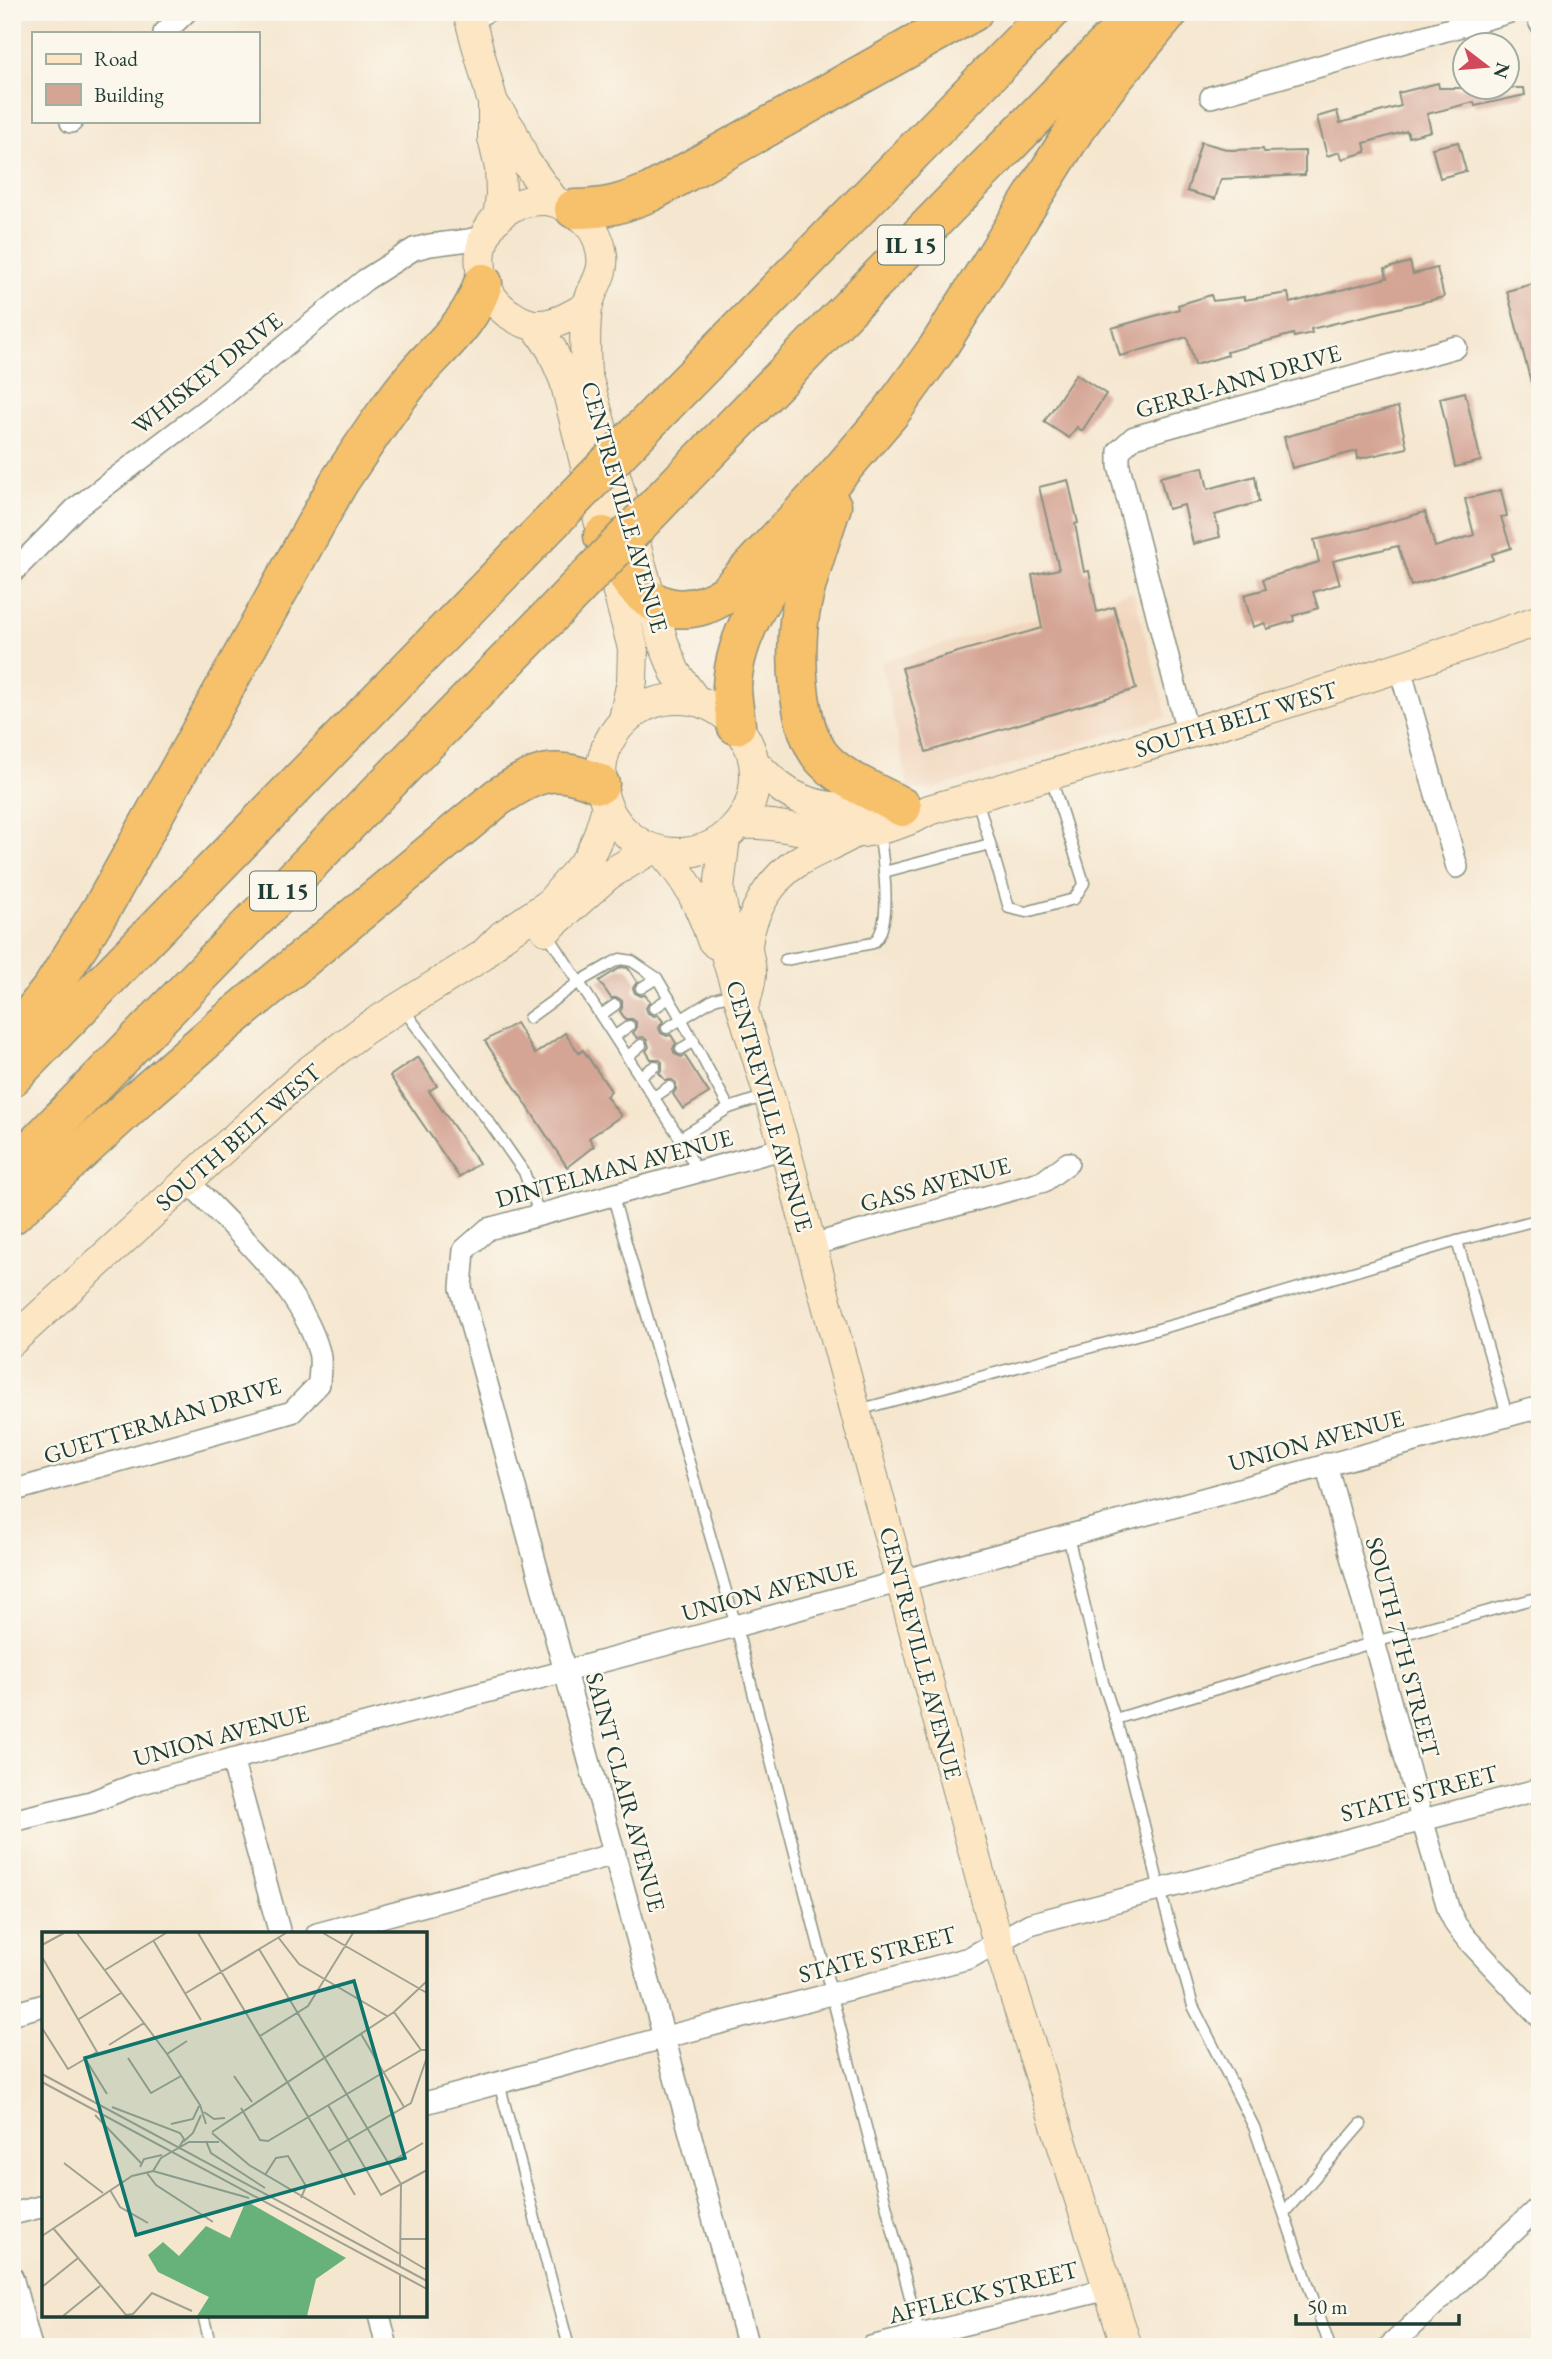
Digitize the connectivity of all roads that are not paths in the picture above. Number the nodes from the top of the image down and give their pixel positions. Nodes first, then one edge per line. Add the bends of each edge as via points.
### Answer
1 (186, 12) edge
2 (973, 12) edge
3 (1050, 12) edge
4 (1138, 12) edge
5 (1170, 12) edge
6 (1510, 12) edge
7 (1537, 12) edge
8 (479, 16) edge
9 (1540, 23) edge
10 (165, 32) edge
11 (1211, 97) dead end
12 (493, 103) junction
13 (564, 205) junction
14 (492, 226) junction
15 (452, 244) junction
16 (481, 274) junction
17 (588, 306) junction
18 (537, 326) junction
19 (1456, 347) dead end
20 (891, 412) junction
21 (832, 506) junction
22 (603, 536) junction
23 (12, 573) edge
24 (650, 599) junction
25 (1540, 620) edge
26 (1400, 669) junction
27 (696, 701) junction
28 (624, 719) junction
29 (736, 725) junction
30 (1188, 735) junction
31 (755, 764) junction
32 (1050, 775) junction
33 (976, 797) junction
34 (603, 798) junction
35 (888, 818) junction
36 (733, 830) junction
37 (990, 844) junction
38 (658, 852) junction
39 (1457, 867) dead end
40 (884, 872) junction
41 (545, 931) junction
42 (726, 955) junction
43 (482, 956) junction
44 (785, 960) dead end
45 (657, 978) junction
46 (579, 982) junction
47 (641, 988) dead end
48 (669, 998) junction
49 (739, 1003) junction
50 (615, 1005) dead end
51 (401, 1007) junction
52 (654, 1009) dead end
53 (601, 1015) junction
54 (528, 1018) dead end
55 (682, 1020) junction
56 (629, 1026) dead end
57 (667, 1028) dead end
58 (615, 1036) junction
59 (12, 1039) edge
60 (694, 1041) junction
61 (641, 1045) dead end
62 (681, 1049) dead end
63 (628, 1056) junction
64 (706, 1064) junction
65 (655, 1066) dead end
66 (695, 1070) dead end
67 (640, 1076) junction
68 (12, 1077) edge
69 (669, 1087) dead end
70 (768, 1095) junction
71 (654, 1097) junction
72 (729, 1108) junction
73 (680, 1138) junction
74 (785, 1148) junction
75 (1068, 1163) dead end
76 (12, 1169) edge
77 (698, 1173) junction
78 (187, 1180) junction
79 (613, 1197) junction
80 (12, 1215) edge
81 (540, 1216) junction
82 (1540, 1219) edge
83 (1457, 1241) junction
84 (811, 1245) junction
85 (464, 1250) joint
86 (12, 1341) edge
87 (1540, 1407) edge
88 (855, 1410) junction
89 (1507, 1415) junction
90 (1326, 1464) junction
91 (12, 1491) edge
92 (1068, 1536) junction
93 (902, 1581) junction
94 (1540, 1597) edge
95 (736, 1626) junction
96 (1375, 1642) junction
97 (566, 1671) junction
98 (1115, 1719) junction
99 (232, 1759) junction
100 (1540, 1789) edge
101 (1422, 1819) junction
102 (12, 1821) edge
103 (615, 1854) junction
104 (1160, 1890) junction
105 (279, 1932) edge
106 (324, 1932) edge
107 (998, 1943) junction
108 (832, 1994) junction
109 (42, 2006) edge
110 (12, 2014) edge
111 (1540, 2017) edge
112 (666, 2037) junction
113 (499, 2083) junction
114 (427, 2102) edge
115 (1362, 2124) dead end
116 (42, 2206) edge
117 (1540, 2206) edge
118 (1284, 2213) junction
119 (12, 2214) edge
120 (12, 2277) edge
121 (1108, 2289) junction
122 (204, 2317) edge
123 (380, 2317) edge
124 (921, 2341) edge
125 (31, 2347) edge
126 (211, 2347) edge
127 (387, 2347) edge
128 (569, 2347) edge
129 (748, 2347) edge
130 (871, 2347) edge
131 (1127, 2347) edge
132 (1330, 2347) edge
133 (1389, 2347) edge

1 - 10 street
2 - 13 highway via 651,192 603,209
3 - 68 highway, IL 15, bridge
4 - 76 highway, IL 15, bridge
5 - 20 highway via 1076,128 937,349
6 - 11 street
7 - 9 street
8 - 12 main road, CENTREVILLE AVENUE
12 - 13 main road, CENTREVILLE AVENUE via 526,161
12 - 14 main road, CENTREVILLE AVENUE via 501,195
13 - 14 main road via 533,200 514,205
13 - 17 main road, CENTREVILLE AVENUE via 589,223 599,243 603,263
14 - 15 street, WHISKEY DRIVE
14 - 16 main road, CENTREVILLE AVENUE via 481,249
15 - 16 street via 468,252
15 - 23 street, WHISKEY DRIVE via 414,249 365,280 75,509
16 - 18 main road via 490,298 502,310
16 - 59 highway via 478,299 469,317 418,372 339,482 105,903 52,988
17 - 18 main road via 563,320
17 - 24 main road, CENTREVILLE AVENUE via 586,373
18 - 22 main road, CENTREVILLE AVENUE via 565,381
19 - 30 street, GERRI-ANN DRIVE via 1134,437 1119,451 1119,466
20 - 21 highway via 870,462
20 - 24 highway via 726,594 694,608 668,608
21 - 29 highway via 788,560 744,630 732,688
21 - 35 highway via 801,607 797,653 800,703 823,759
22 - 24 highway via 619,555 631,582
22 - 28 main road, CENTREVILLE AVENUE via 633,648
24 - 27 main road, CENTREVILLE AVENUE via 675,672
25 - 26 main road, SOUTH BELT WEST
26 - 30 main road, SOUTH BELT WEST
26 - 39 street
27 - 28 main road, SOUTH BELT WEST via 670,699
27 - 29 main road, SOUTH BELT WEST
28 - 34 main road, SOUTH BELT WEST via 606,747
29 - 31 main road, SOUTH BELT WEST
30 - 32 main road, SOUTH BELT WEST
31 - 35 main road, SOUTH BELT WEST via 801,799
31 - 36 main road via 753,794
32 - 33 main road, SOUTH BELT WEST
32 - 37 lane via 1084,883 1074,899 1026,912 1009,908
33 - 35 main road, SOUTH BELT WEST
33 - 37 lane
34 - 38 main road via 625,834
34 - 43 main road, SOUTH BELT WEST via 598,837 588,858 548,905 502,936
34 - 80 highway via 572,772 536,776 498,797 221,1027
35 - 36 main road, SOUTH BELT WEST via 827,833 778,824
35 - 40 lane
35 - 49 main road via 798,861 772,885 749,934 751,973
36 - 38 main road, SOUTH BELT WEST via 695,853
36 - 42 main road, CENTREVILLE AVENUE via 719,889
37 - 40 lane
38 - 41 main road, SOUTH BELT WEST via 608,875
38 - 42 main road, CENTREVILLE AVENUE via 684,877 712,940
40 - 44 lane via 880,937 873,943
41 - 43 main road, SOUTH BELT WEST via 511,950
41 - 46 lane
42 - 49 main road, CENTREVILLE AVENUE
43 - 51 main road, SOUTH BELT WEST
45 - 46 lane via 632,961 620,959
45 - 47 lane
45 - 48 lane
46 - 53 lane
46 - 54 lane
48 - 52 lane
48 - 55 lane
49 - 55 lane via 714,999
49 - 70 main road, CENTREVILLE AVENUE
50 - 53 lane
51 - 78 main road, SOUTH BELT WEST via 305,1074
51 - 81 lane via 524,1172
53 - 58 lane
55 - 57 lane
55 - 60 lane
56 - 58 lane
58 - 63 lane
60 - 62 lane
60 - 64 lane
61 - 63 lane
63 - 67 lane
64 - 66 lane
64 - 72 lane
65 - 67 lane
67 - 71 lane
69 - 71 lane
70 - 72 lane
70 - 74 main road, CENTREVILLE AVENUE
71 - 73 lane
72 - 73 lane
73 - 77 lane
74 - 77 street, DINTELMAN AVENUE
74 - 84 main road, CENTREVILLE AVENUE
75 - 84 street, GASS AVENUE via 1044,1181
77 - 79 street, DINTELMAN AVENUE
78 - 86 main road, SOUTH BELT WEST
78 - 91 street, GUETTERMAN DRIVE via 268,1266 303,1314 320,1354 319,1384 292,1412
79 - 81 street, DINTELMAN AVENUE
79 - 95 lane
81 - 85 street, DINTELMAN AVENUE via 488,1229
82 - 83 lane
83 - 88 lane via 1188,1321
83 - 89 lane
84 - 88 main road, CENTREVILLE AVENUE
85 - 97 street, SAINT CLAIR AVENUE via 461,1288
87 - 89 street, UNION AVENUE
88 - 93 main road, CENTREVILLE AVENUE
89 - 90 street, UNION AVENUE
90 - 92 street, UNION AVENUE
90 - 96 street, SOUTH 7TH STREET
92 - 93 street, UNION AVENUE
92 - 98 lane
93 - 95 street, UNION AVENUE
93 - 107 main road, CENTREVILLE AVENUE
94 - 96 lane
95 - 97 street, UNION AVENUE
95 - 108 lane
96 - 98 lane
96 - 101 street, SOUTH 7TH STREET
97 - 99 street, UNION AVENUE
97 - 103 street, SAINT CLAIR AVENUE
98 - 104 lane
99 - 102 street, UNION AVENUE
99 - 105 street
100 - 101 street, STATE STREET
101 - 104 street, STATE STREET
101 - 111 street, SOUTH 7TH STREET via 1455,1925
103 - 106 street
103 - 112 street, SAINT CLAIR AVENUE
104 - 107 street, STATE STREET via 1030,1924
104 - 118 lane via 1193,2006 1254,2127
107 - 108 street, STATE STREET via 969,1958
107 - 121 main road, CENTREVILLE AVENUE
108 - 112 street, STATE STREET
108 - 124 lane
109 - 110 street
112 - 113 street, STATE STREET
112 - 129 street, SAINT CLAIR AVENUE
113 - 114 street, STATE STREET
113 - 128 lane
115 - 118 lane
116 - 119 street
117 - 133 street
118 - 132 lane
120 - 125 street
121 - 124 street, AFFLECK STREET
121 - 131 main road, CENTREVILLE AVENUE
122 - 126 lane
123 - 127 street
124 - 130 street, AFFLECK STREET

